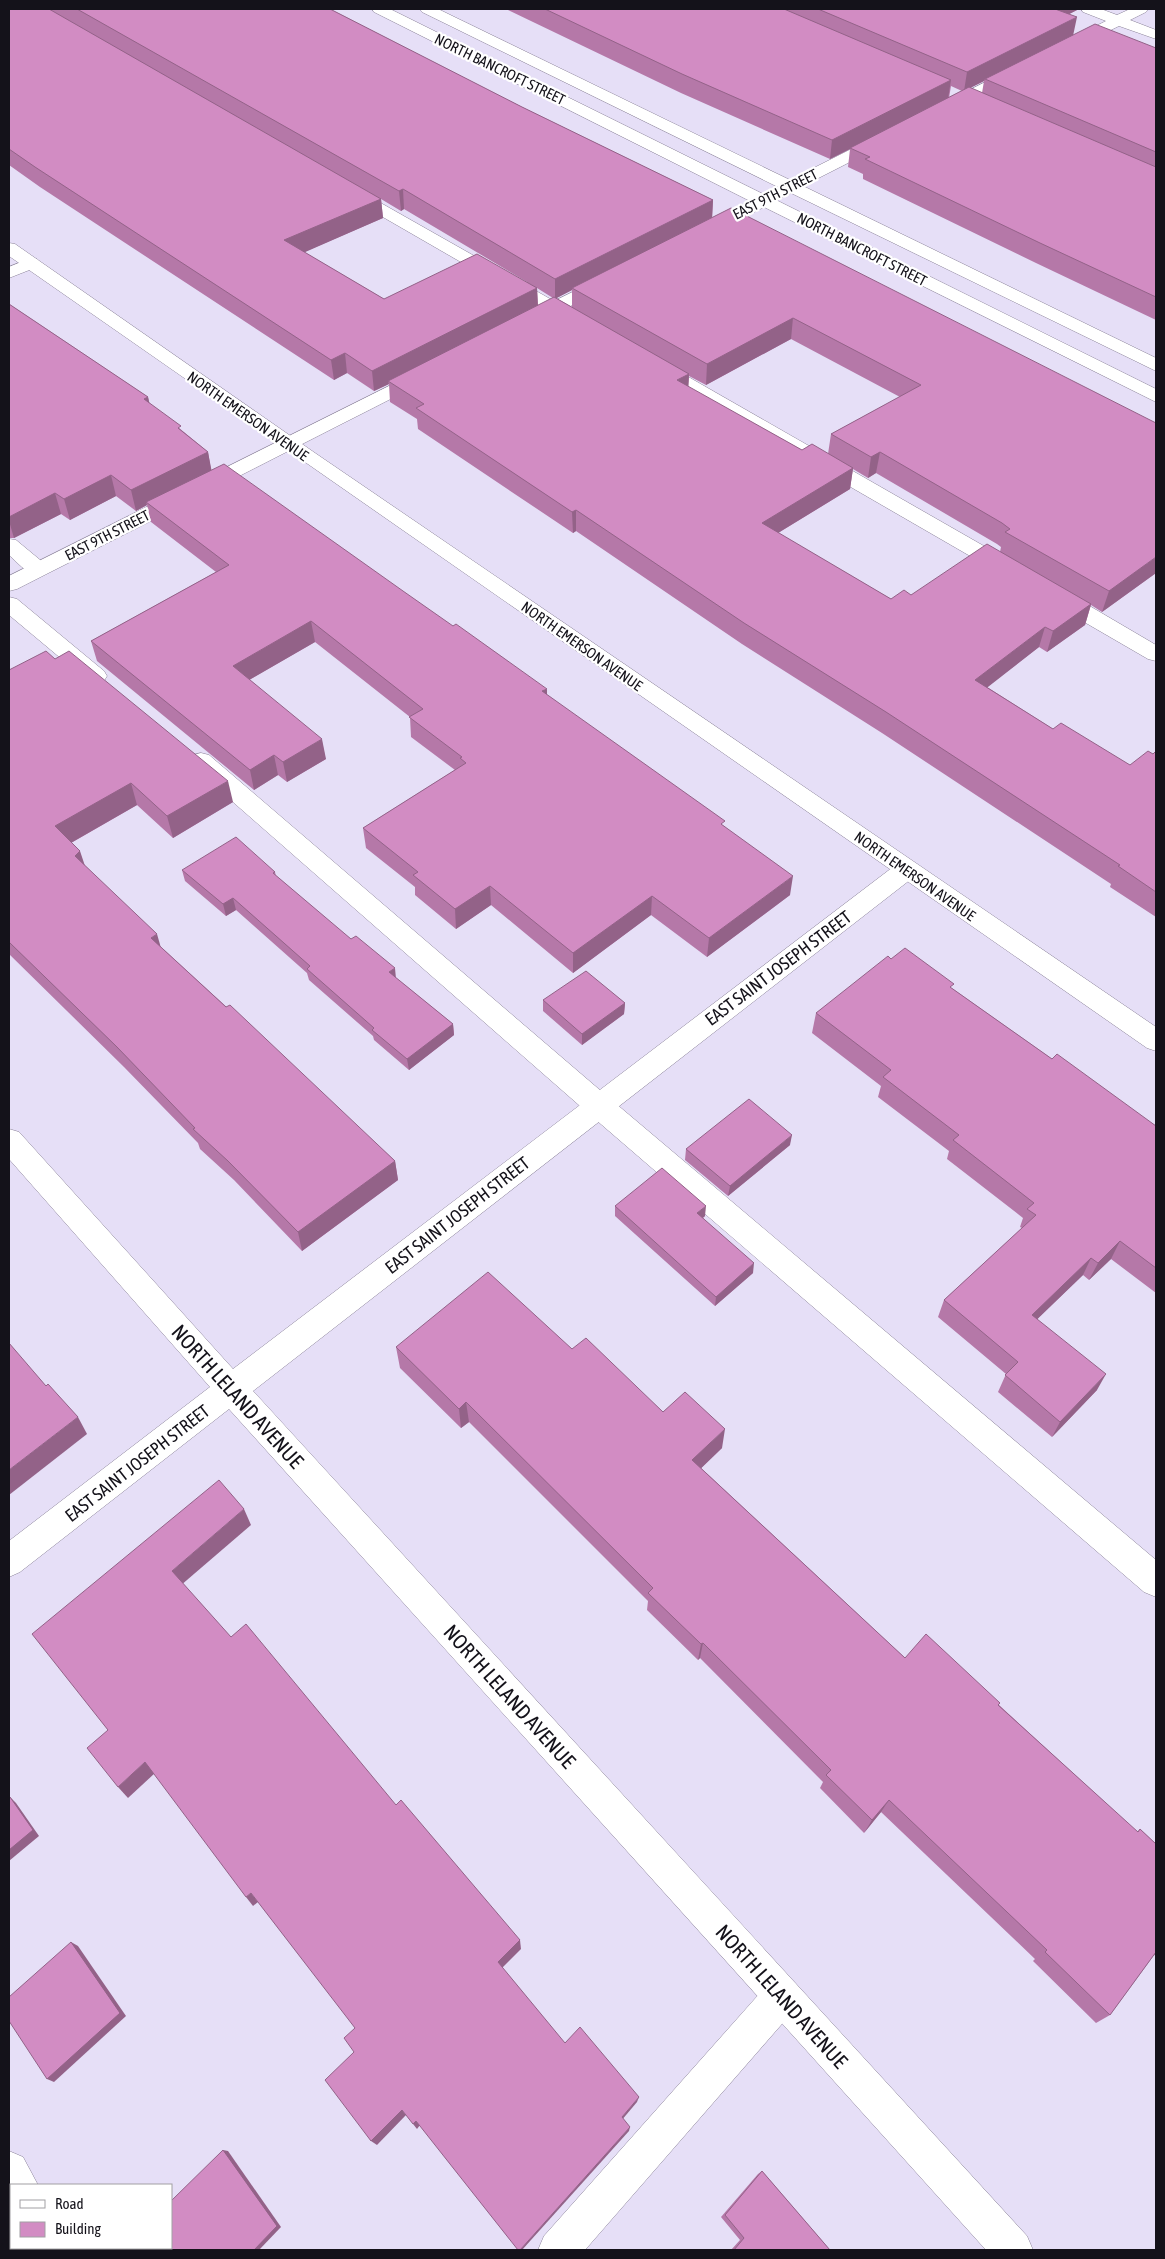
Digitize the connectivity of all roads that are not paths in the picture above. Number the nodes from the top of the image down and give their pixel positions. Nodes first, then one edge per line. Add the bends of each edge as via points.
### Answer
1 (380, 9) edge
2 (427, 9) edge
3 (1088, 9) edge
4 (1140, 9) edge
5 (1156, 16) edge
6 (1118, 20) junction
7 (1156, 35) edge
8 (1058, 51) edge
9 (1032, 64) edge
10 (946, 91) edge
11 (964, 99) junction
12 (982, 106) edge
13 (928, 117) edge
14 (892, 135) edge
15 (338, 183) edge
16 (791, 186) junction
17 (764, 200) junction
18 (693, 236) edge
19 (9, 248) edge
20 (31, 263) junction
21 (623, 272) edge
22 (9, 273) edge
23 (554, 308) junction
24 (519, 326) edge
25 (588, 327) edge
26 (640, 357) edge
27 (1156, 365) edge
28 (440, 366) edge
29 (1156, 396) edge
30 (289, 444) junction
31 (9, 545) edge
32 (38, 569) junction
33 (1027, 580) edge
34 (9, 584) edge
35 (1044, 590) edge
36 (9, 604) edge
37 (1156, 654) edge
38 (114, 690) edge
39 (182, 746) edge
40 (906, 870) junction
41 (1156, 1042) edge
42 (598, 1105) junction
43 (9, 1140) edge
44 (232, 1389) junction
45 (9, 1561) edge
46 (1156, 1581) edge
47 (782, 1996) junction
48 (9, 2171) edge
49 (17, 2184) edge
50 (558, 2250) edge
51 (1013, 2250) edge

1 - 17 street, NORTH BANCROFT STREET
2 - 16 street, NORTH BANCROFT STREET
3 - 6 street
4 - 5 street
4 - 6 street
6 - 7 street
6 - 8 street
9 - 11 street
10 - 11 street
11 - 12 street
11 - 13 street
14 - 16 street, EAST 9TH STREET
15 - 23 street
16 - 17 street, EAST 9TH STREET
16 - 27 street, NORTH BANCROFT STREET
17 - 18 street, EAST 9TH STREET
17 - 29 street, NORTH BANCROFT STREET
19 - 20 street, NORTH EMERSON AVENUE
20 - 22 street
20 - 30 street, NORTH EMERSON AVENUE
21 - 23 street
23 - 24 street
23 - 25 street
26 - 33 street
28 - 30 street, EAST 9TH STREET
30 - 32 street, EAST 9TH STREET
30 - 40 street, NORTH EMERSON AVENUE
31 - 32 street
32 - 34 street, EAST 9TH STREET
35 - 37 street
36 - 38 street
39 - 42 street via 250,801
40 - 41 street, NORTH EMERSON AVENUE
40 - 42 street, EAST SAINT JOSEPH STREET
42 - 44 street, EAST SAINT JOSEPH STREET
42 - 46 street
43 - 44 street, NORTH LELAND AVENUE
44 - 45 street, EAST SAINT JOSEPH STREET
44 - 47 street, NORTH LELAND AVENUE
47 - 50 street
47 - 51 street, NORTH LELAND AVENUE
48 - 49 street

